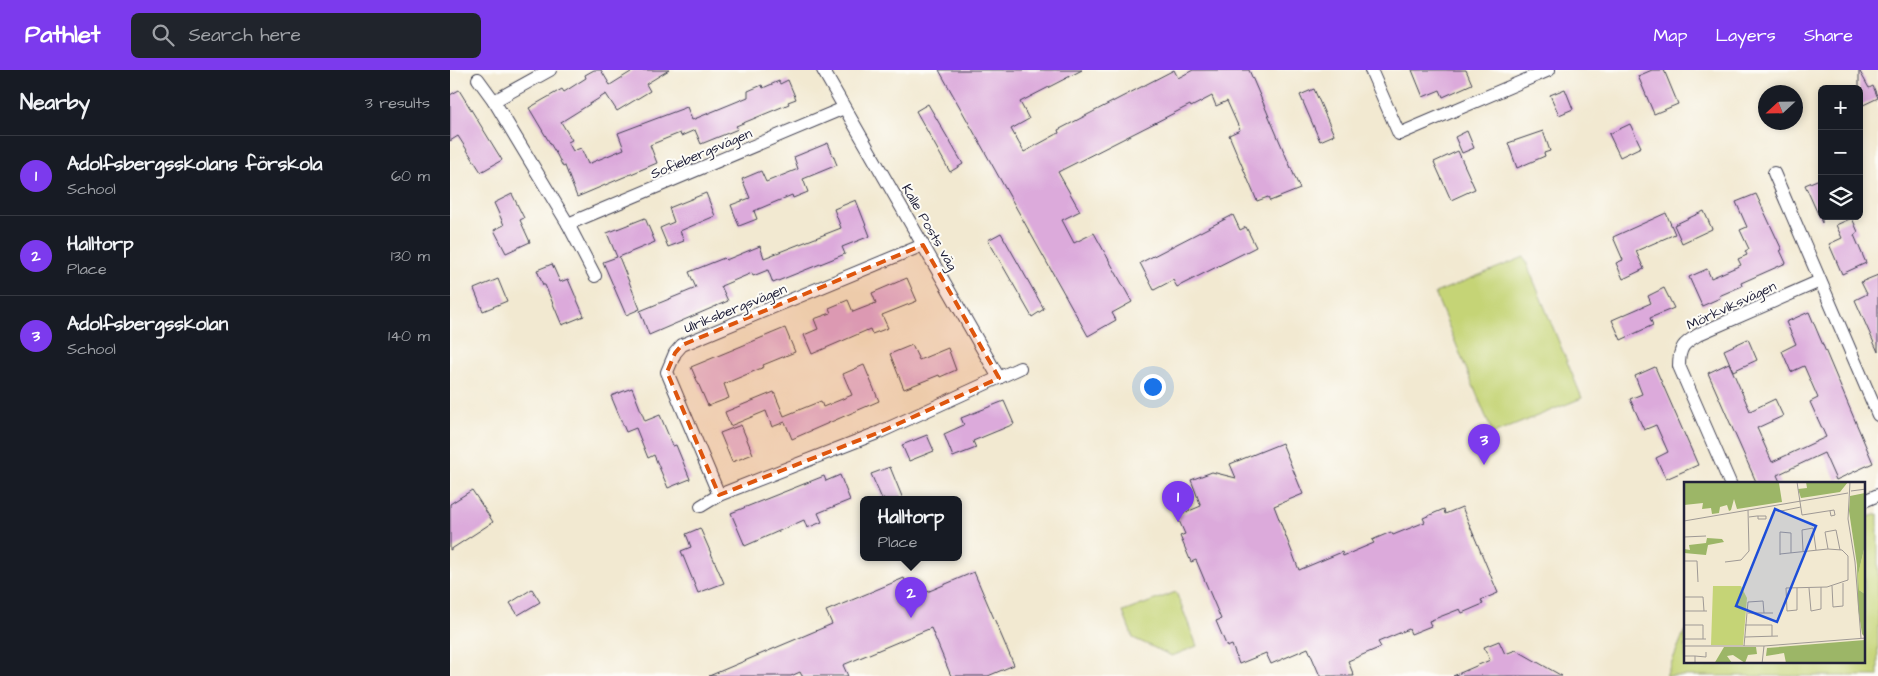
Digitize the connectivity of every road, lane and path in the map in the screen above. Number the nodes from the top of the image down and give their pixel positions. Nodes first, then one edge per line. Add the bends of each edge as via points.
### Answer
1 (550, 70) edge
2 (823, 70) edge
3 (1371, 70) edge
4 (1549, 70) edge
5 (478, 79) dead end
6 (494, 101) junction
7 (844, 108) junction
8 (1774, 173) dead end
9 (568, 224) junction
10 (923, 245) junction
11 (595, 276) dead end
12 (1820, 281) junction
13 (1020, 368) dead end
14 (999, 378) junction
15 (1878, 415) edge
16 (1729, 482) edge
17 (719, 495) junction
18 (1878, 495) edge
19 (1866, 499) edge
20 (701, 506) dead end

1 - 6 street
2 - 7 street, Kalle Posts väg
3 - 4 street via 1399,134
5 - 6 street
6 - 9 street
7 - 9 street, Sofiebergsvägen
7 - 10 street, Kalle Posts väg
8 - 12 street
9 - 11 street
10 - 14 street, Kalle Posts väg
10 - 17 street, Ulriksbergsvägen via 682,346 675,353 667,372
12 - 15 street
12 - 16 street, Mörkviksvägen via 1701,333 1685,343 1679,353 1679,366
13 - 14 street
14 - 17 street via 880,432
17 - 20 street
18 - 19 street

